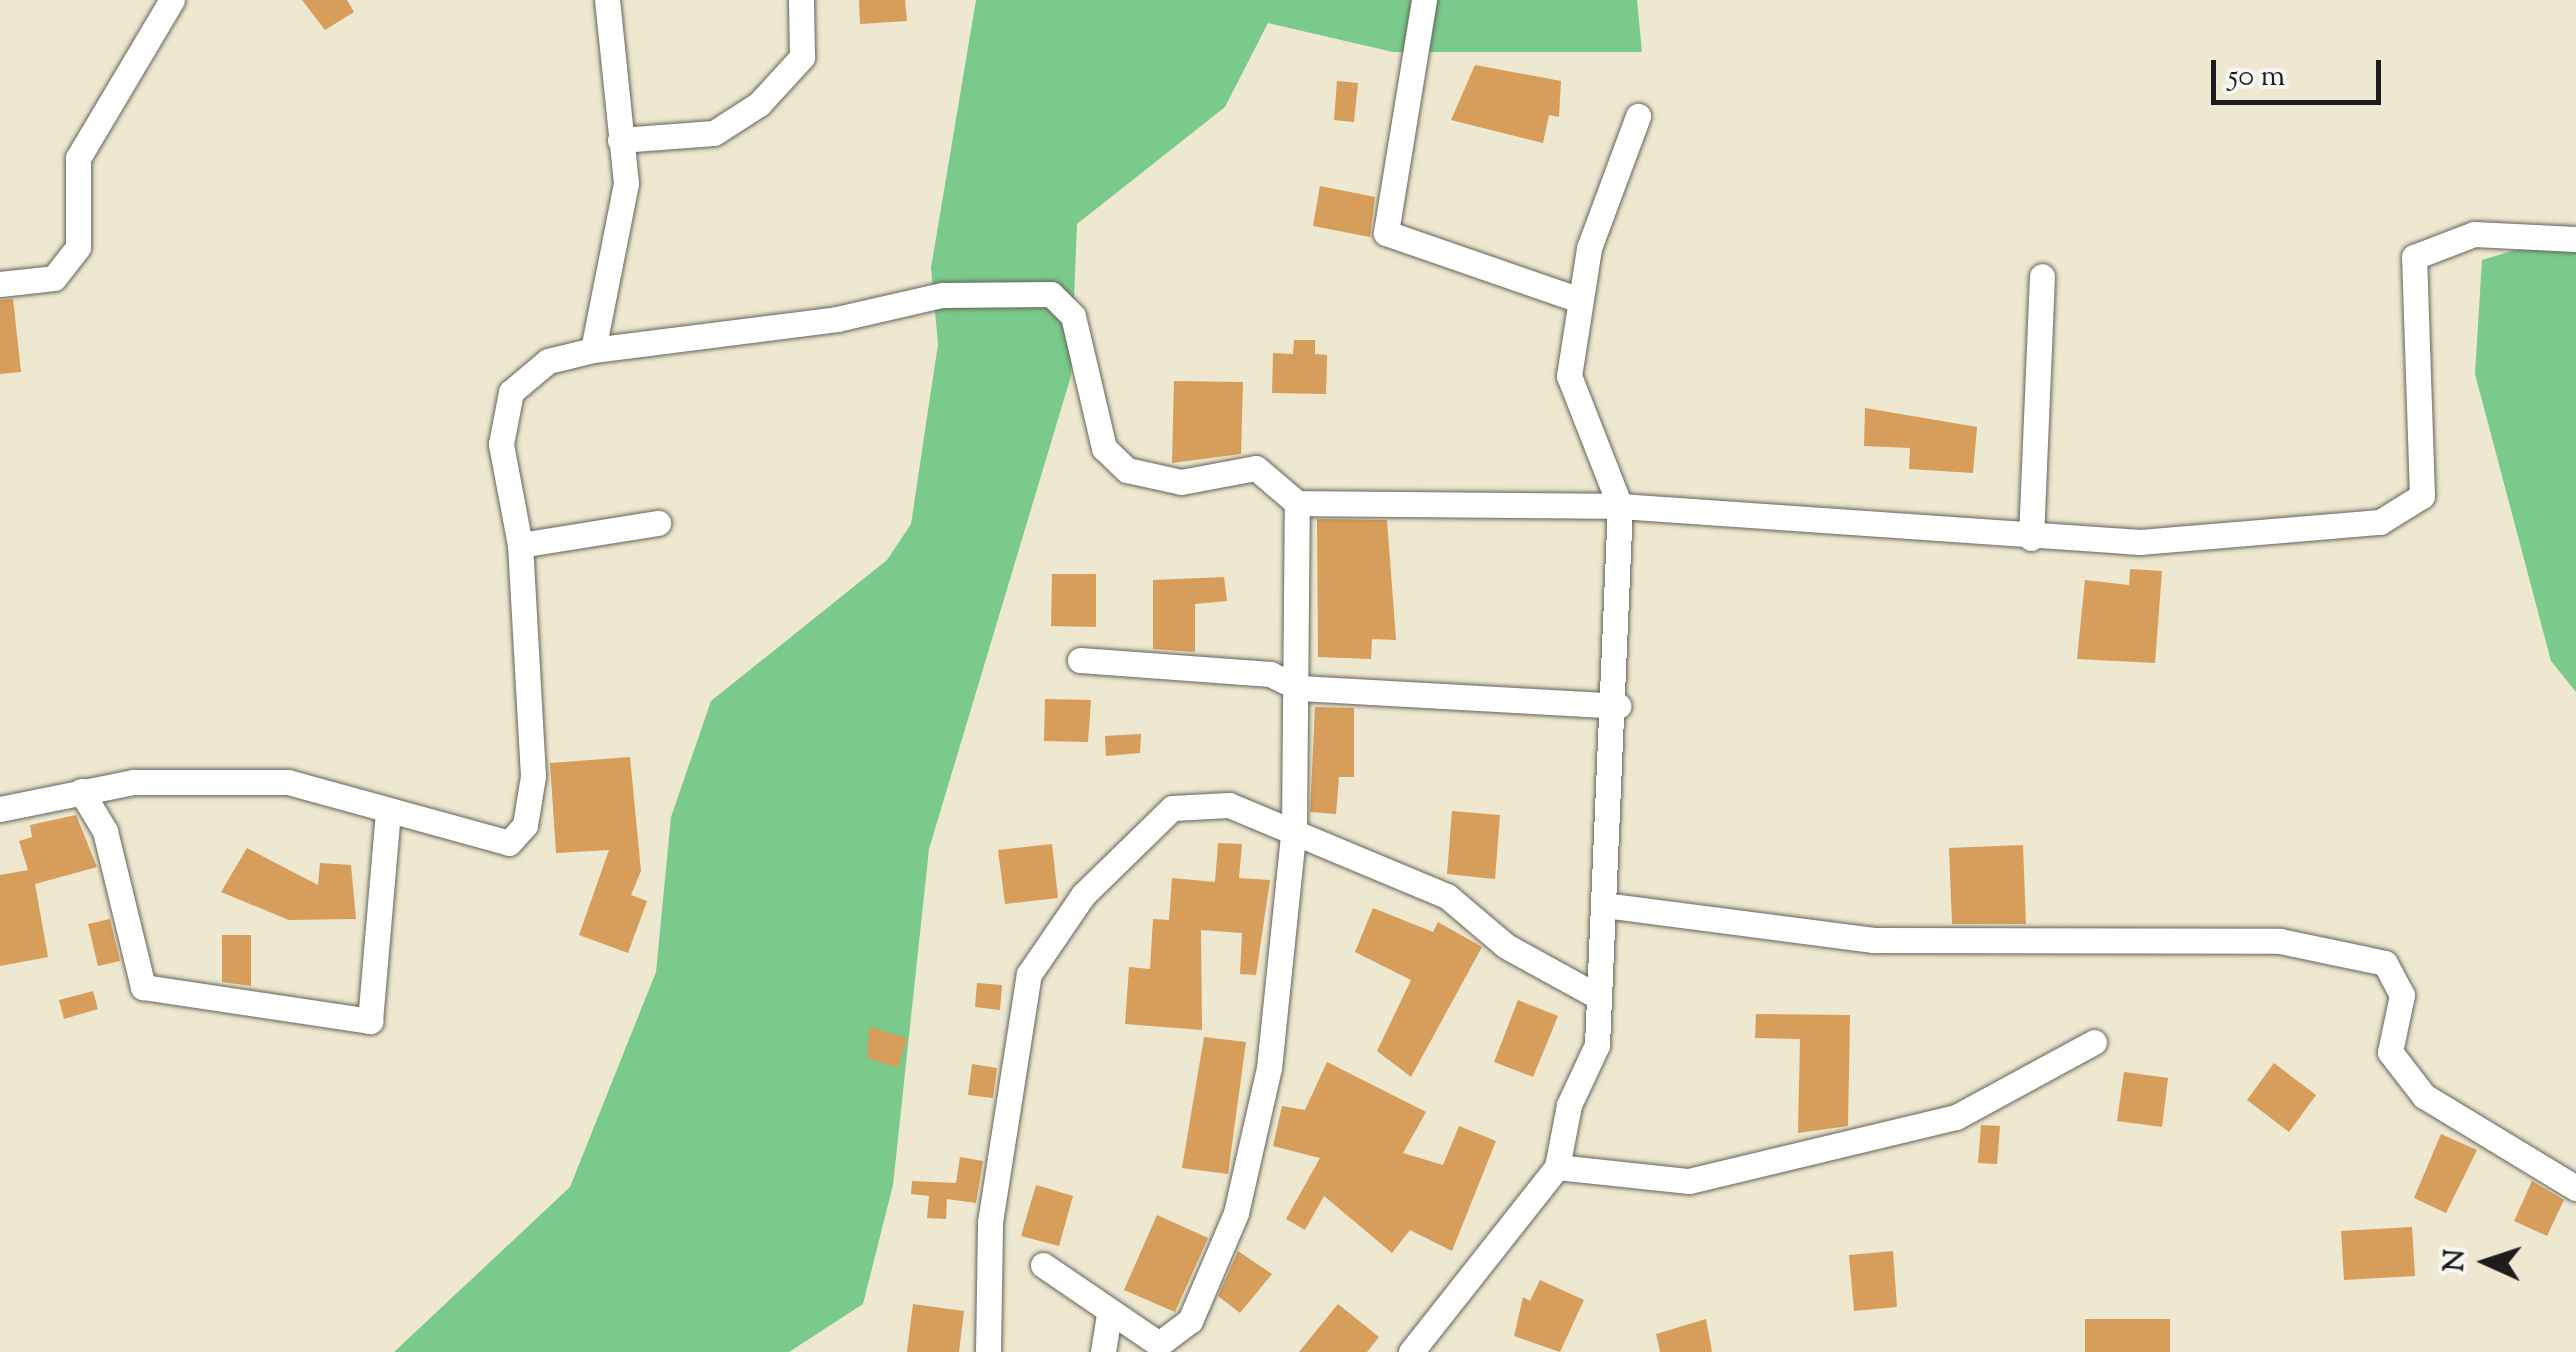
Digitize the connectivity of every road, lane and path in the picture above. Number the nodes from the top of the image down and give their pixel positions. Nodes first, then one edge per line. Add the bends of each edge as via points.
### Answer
1 (172, 0) edge
2 (607, 0) edge
3 (800, 0) edge
4 (1424, 0) edge
5 (1638, 116) dead end
6 (620, 140) junction
7 (2576, 239) edge
8 (2042, 276) dead end
9 (0, 284) edge
10 (1580, 300) junction
11 (609, 306) junction
12 (649, 341) junction
13 (593, 350) junction
14 (1297, 503) junction
15 (1620, 506) junction
16 (658, 522) dead end
17 (2030, 538) junction
18 (520, 545) junction
19 (1080, 660) dead end
20 (1300, 688) junction
21 (1618, 706) junction
22 (81, 791) junction
23 (0, 809) edge
24 (388, 812) junction
25 (1294, 828) junction
26 (1604, 904) junction
27 (1597, 996) junction
28 (2094, 1042) dead end
29 (1557, 1167) junction
30 (2576, 1188) edge
31 (1043, 1265) dead end
32 (1109, 1316) junction
33 (988, 1352) edge
34 (1103, 1352) edge
35 (1411, 1352) edge

1 - 9 street via 78,158 78,247 54,278
2 - 6 street
3 - 6 street via 802,56 759,104 714,133
4 - 10 street via 1386,233
5 - 10 street via 1613,166
6 - 11 street via 626,183
7 - 17 street via 2474,234 2414,257 2422,496 2380,522 2140,542
8 - 17 street
10 - 15 street via 1569,376
11 - 12 street
11 - 13 street
12 - 13 street
12 - 14 street via 837,319 942,295 1051,294 1073,316 1104,448 1127,470 1181,482 1256,468
13 - 18 street via 548,361 511,392 501,444
14 - 15 street
14 - 20 street
15 - 17 street
15 - 21 street
16 - 18 street
18 - 24 street via 534,776 525,825 509,843
19 - 20 street via 1270,674
20 - 21 street
20 - 25 street
21 - 26 street via 1598,870
22 - 23 street
22 - 24 street via 133,782 288,782
22 - 24 street via 106,832 143,988 370,1021
25 - 27 street via 1447,896 1506,946
25 - 32 street via 1269,1068 1219,1258 1190,1321 1159,1344
25 - 33 street via 1229,805 1172,808 1083,895 1030,974 990,1222
26 - 27 street
26 - 30 street via 1873,940 2280,941 2385,963 2402,994 2390,1052 2424,1096
27 - 29 street via 1597,1046 1569,1106
28 - 29 street via 1956,1117 1689,1181
29 - 35 street
31 - 32 street
32 - 34 street

